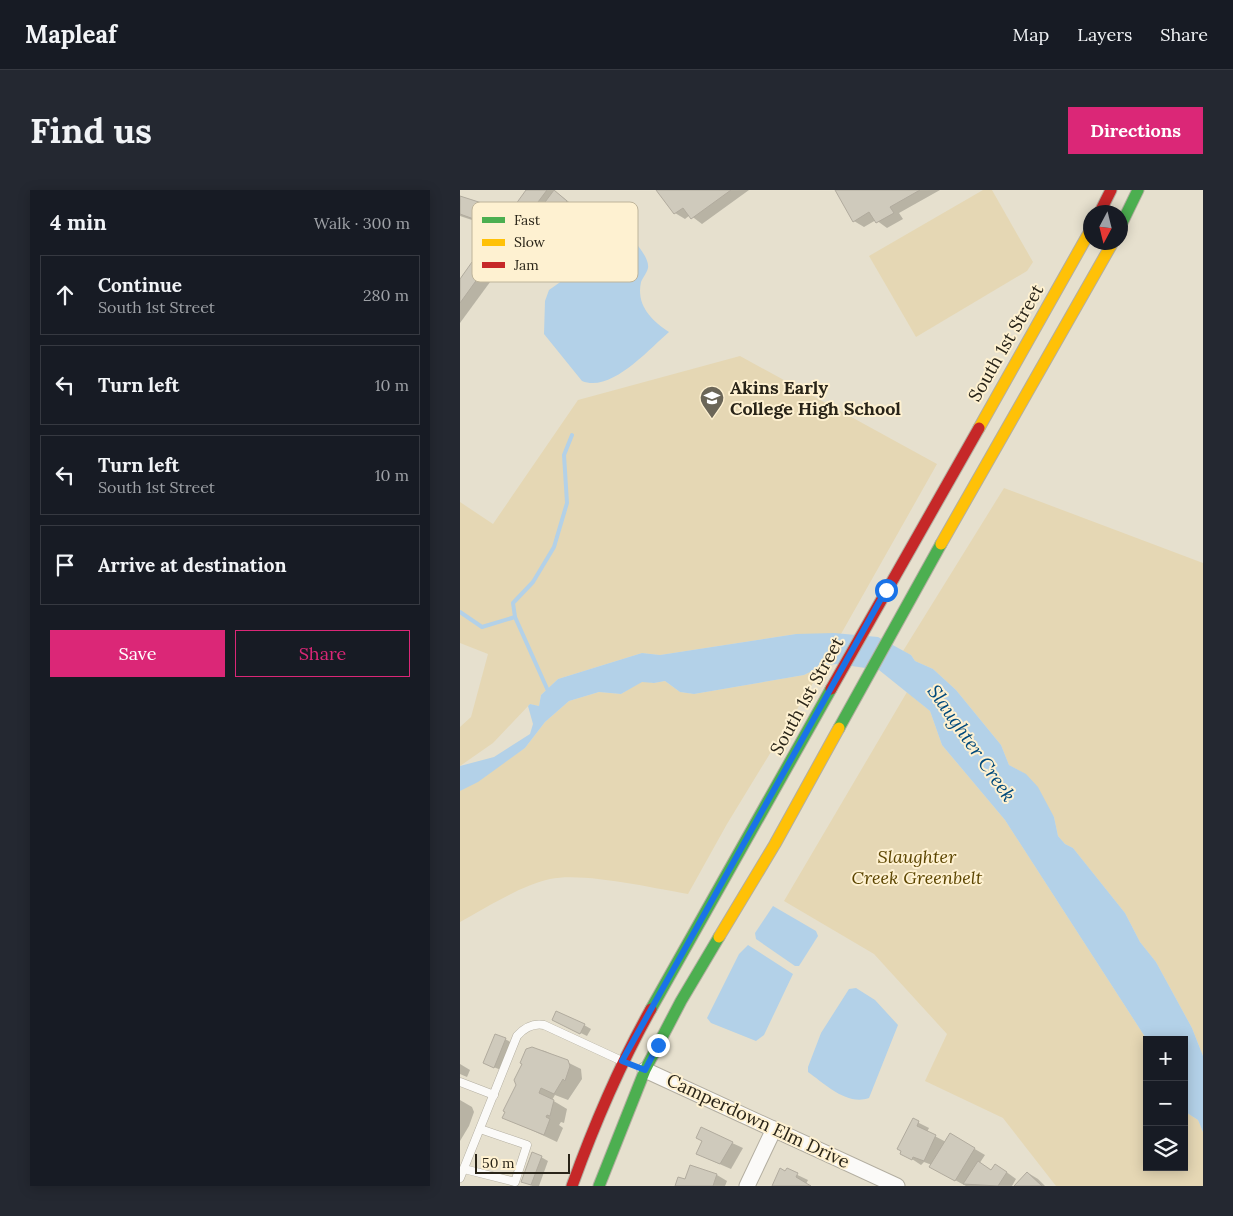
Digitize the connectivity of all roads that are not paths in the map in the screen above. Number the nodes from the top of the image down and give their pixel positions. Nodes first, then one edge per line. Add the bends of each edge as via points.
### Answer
1 (1111, 190) edge
2 (1138, 190) edge
3 (1104, 205) edge
4 (1128, 211) edge
5 (1083, 243) edge
6 (1108, 250) edge
7 (622, 1061) junction
8 (645, 1070) junction
9 (460, 1082) edge
10 (494, 1095) junction
11 (480, 1129) junction
12 (774, 1129) junction
13 (464, 1169) junction
14 (460, 1178) edge
15 (572, 1186) edge
16 (599, 1186) edge
17 (747, 1186) edge
18 (897, 1186) edge

1 - 3 main road
2 - 4 main road
5 - 7 main road, South 1st Street
6 - 8 main road via 775,844 681,1001
7 - 8 main road
7 - 10 lane via 537,1024 522,1030 517,1036
7 - 15 main road, South 1st Street
8 - 12 street, Camperdown Elm Drive
8 - 16 main road
9 - 10 lane
10 - 11 lane
11 - 13 lane
11 - 13 lane via 527,1145 515,1182
12 - 17 street
12 - 18 street, Camperdown Elm Drive
13 - 14 lane

